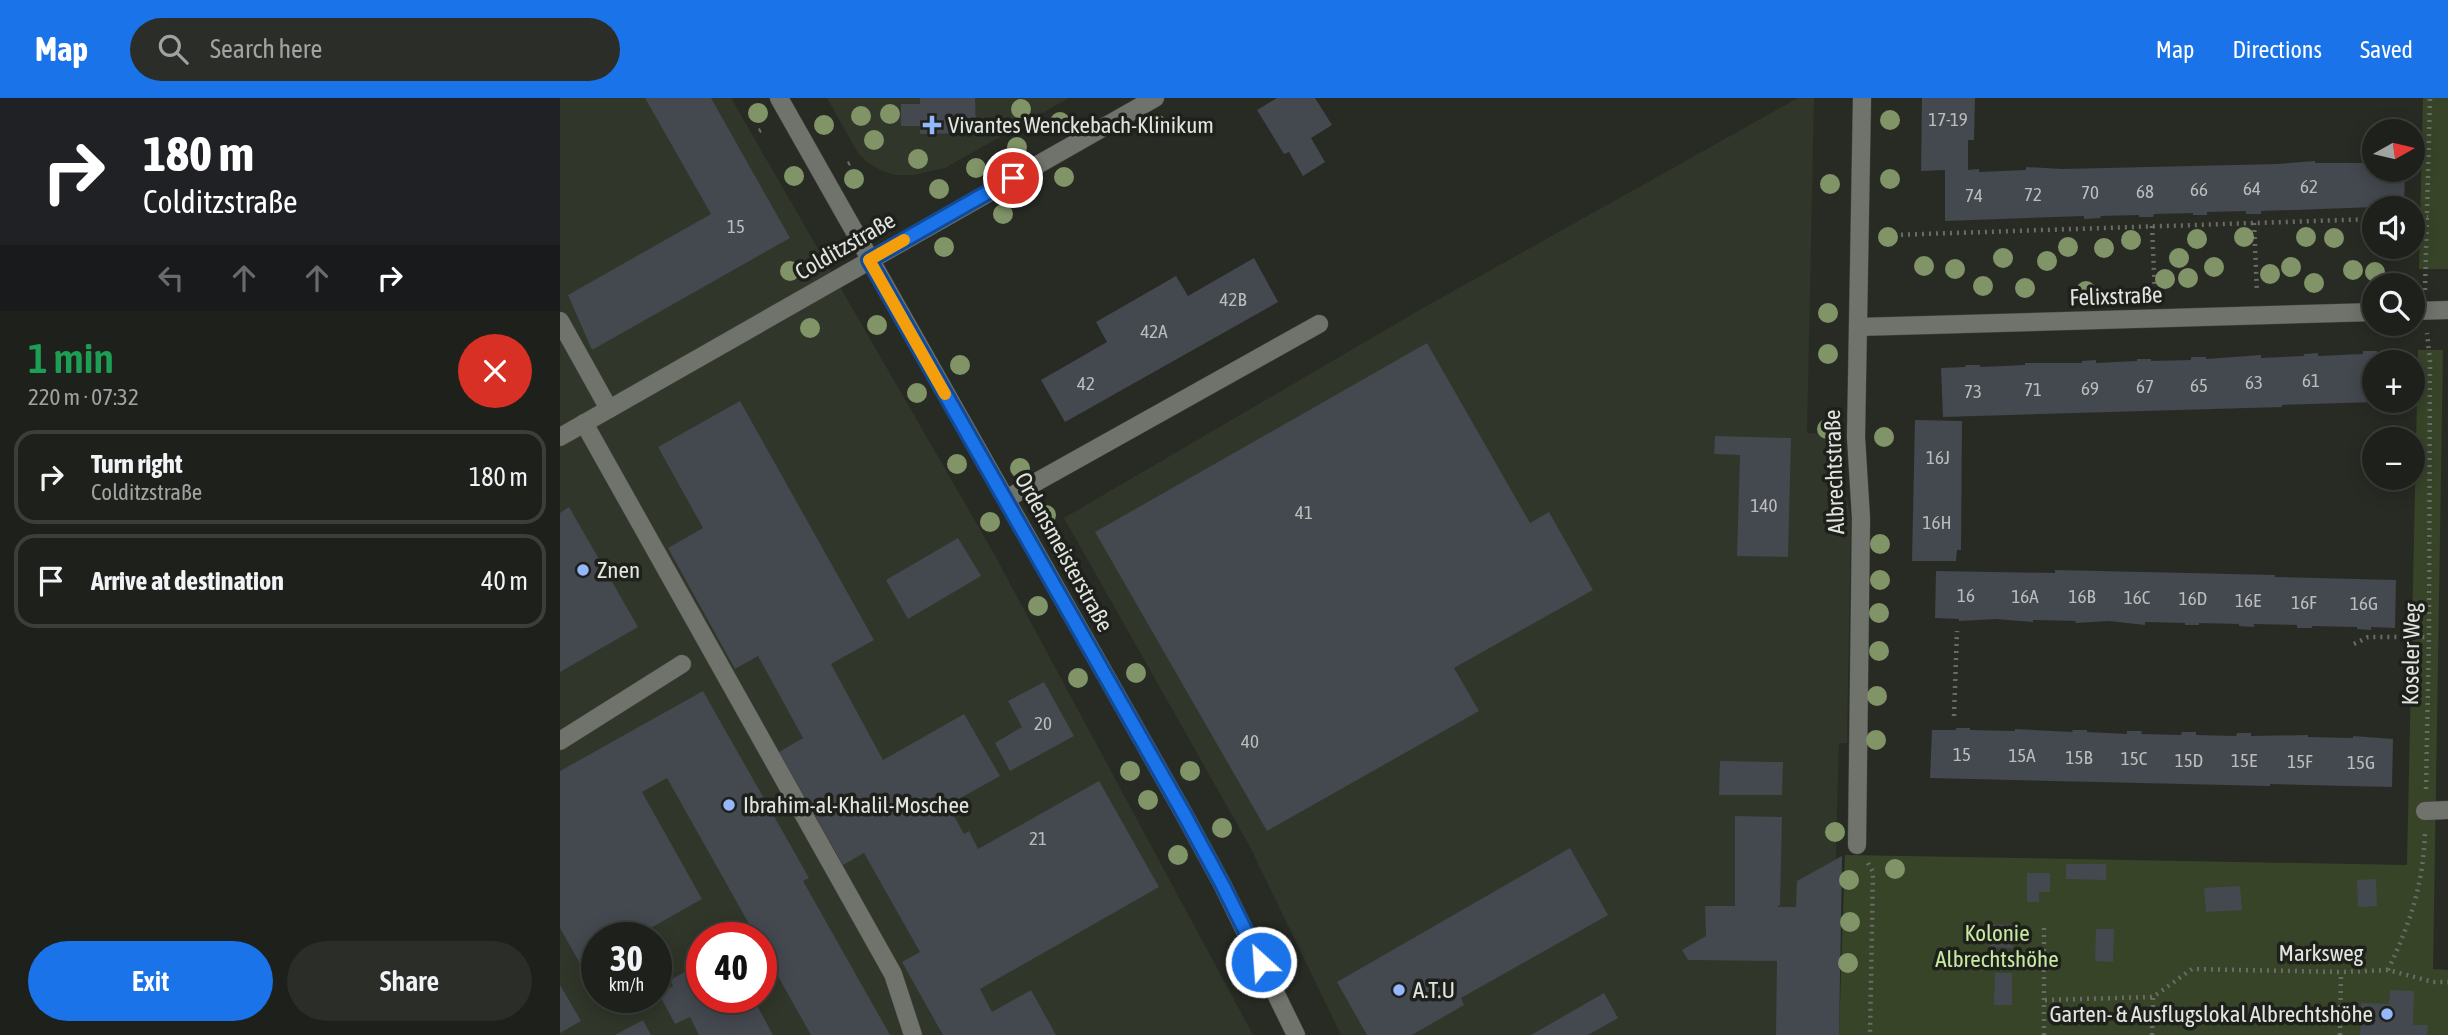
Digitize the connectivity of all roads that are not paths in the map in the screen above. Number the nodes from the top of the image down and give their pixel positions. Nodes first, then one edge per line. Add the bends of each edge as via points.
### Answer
1 (779, 98) edge
2 (1155, 98) edge
3 (1862, 98) edge
4 (869, 260) junction
5 (2448, 310) edge
6 (2425, 311) edge
7 (2362, 313) edge
8 (560, 321) edge
9 (1319, 324) dead end
10 (1858, 327) junction
11 (609, 409) junction
12 (584, 423) junction
13 (560, 437) edge
14 (1006, 499) junction
15 (682, 664) dead end
16 (560, 741) edge
17 (2448, 810) edge
18 (2426, 811) road end
19 (1857, 845) road end
20 (912, 1035) edge
21 (1296, 1035) edge

1 - 4 street, Ordensmeisterstraße
2 - 4 street, Colditzstraße
3 - 10 street, Albrechtstraße
4 - 11 street, Colditzstraße
4 - 14 street, Ordensmeisterstraße
5 - 6 street
7 - 10 street, Felixstraße
8 - 11 street
9 - 14 street
10 - 19 street, Albrechtstraße
11 - 12 street, Colditzstraße
12 - 13 street, Colditzstraße
12 - 20 street via 893,974
14 - 21 street, Ordensmeisterstraße via 1216,872
15 - 16 street
17 - 18 street

